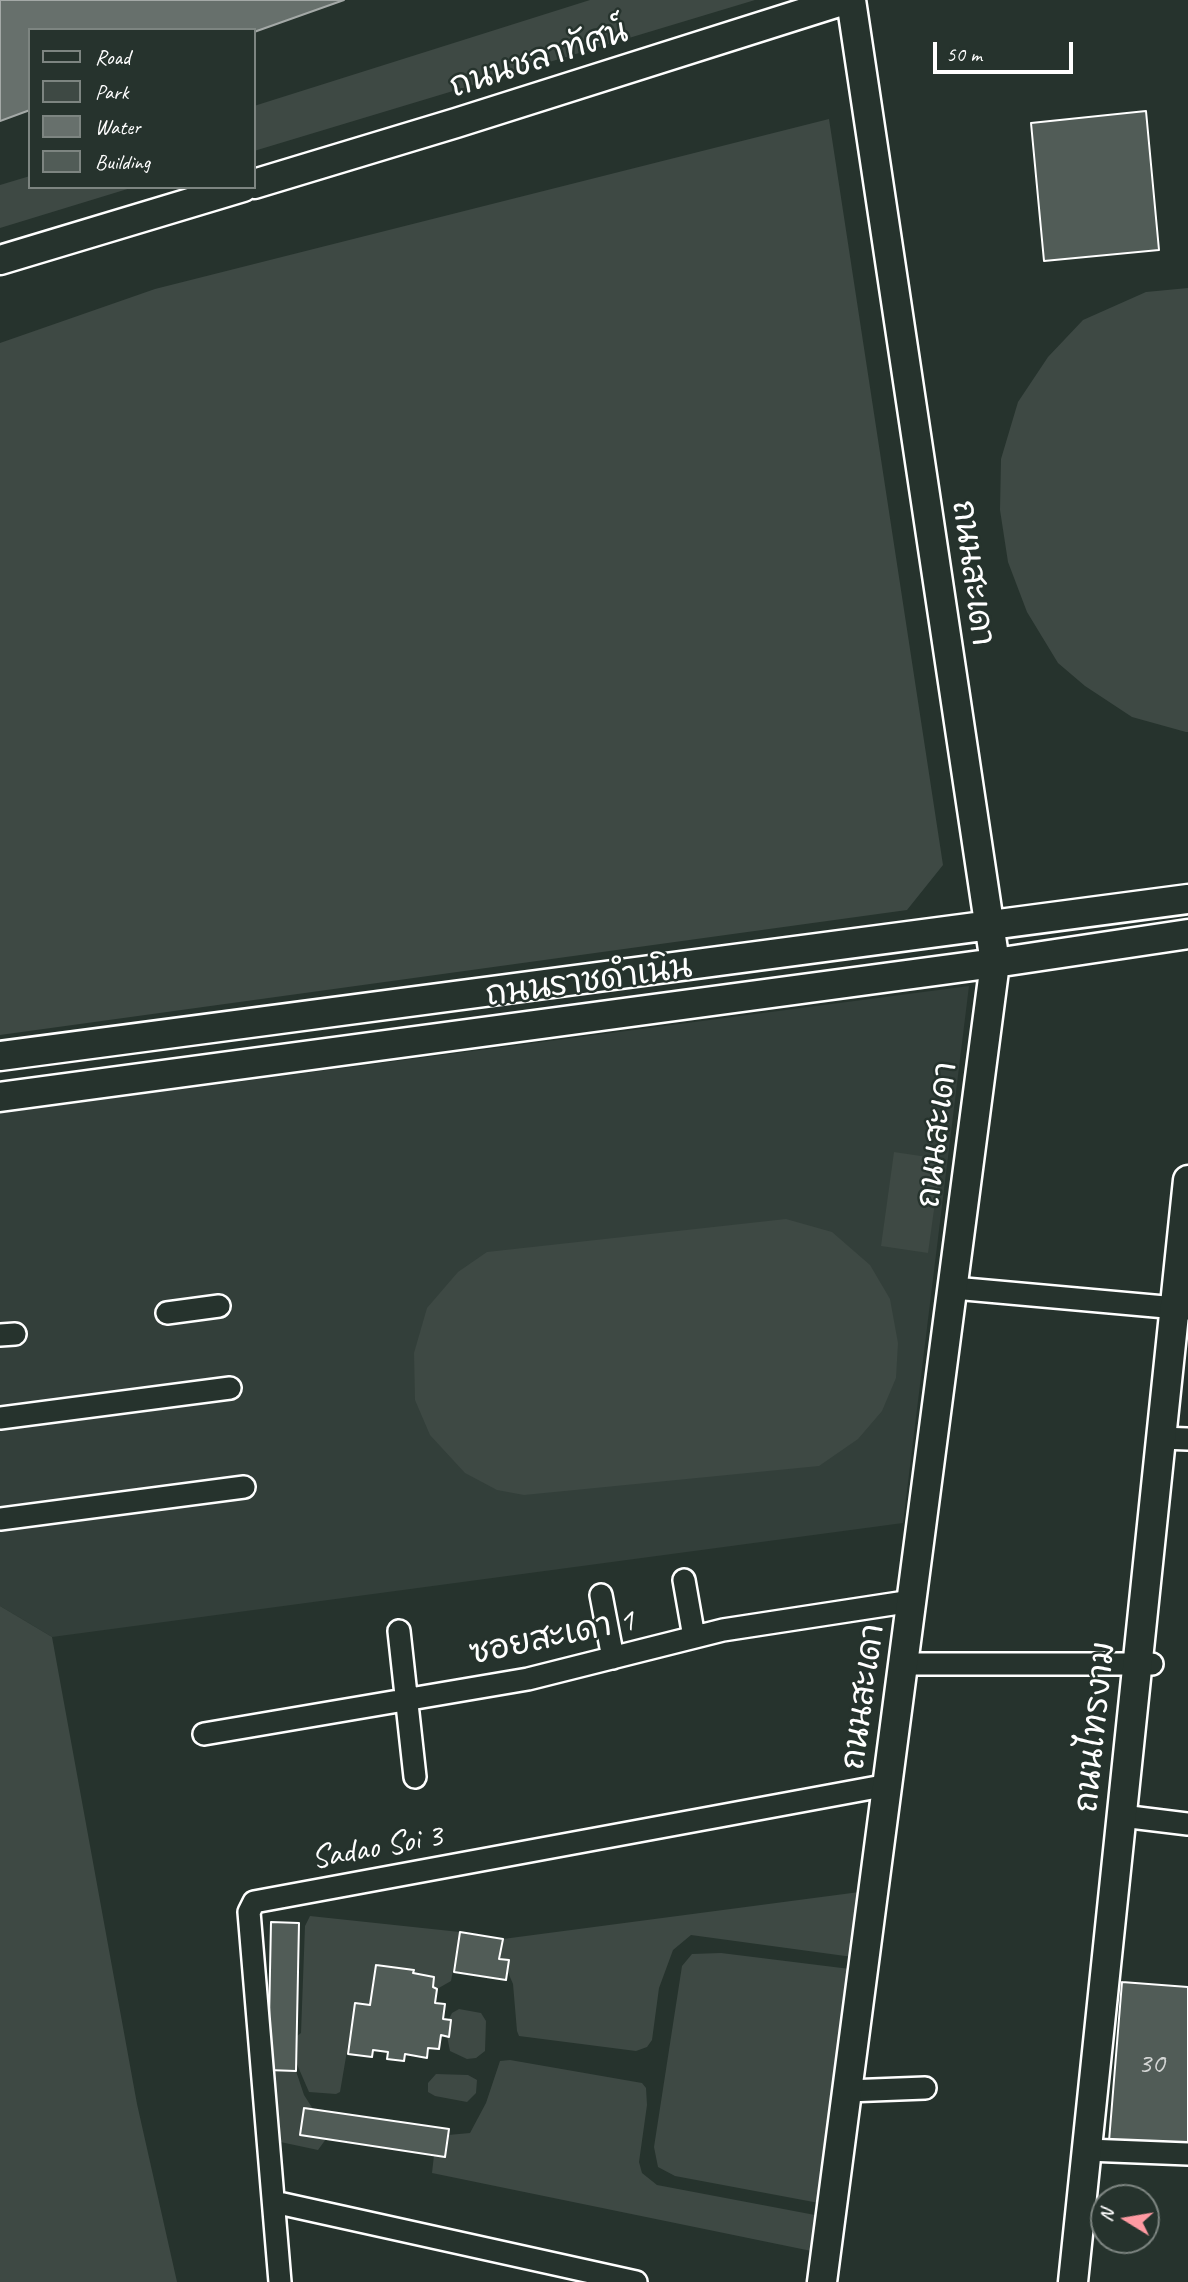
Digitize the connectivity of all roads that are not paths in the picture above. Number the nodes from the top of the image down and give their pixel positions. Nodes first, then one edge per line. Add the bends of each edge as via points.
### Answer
1 (845, 0) edge
2 (850, 0) edge
3 (256, 183) edge
4 (236, 189) edge
5 (0, 260) edge
6 (1188, 899) edge
7 (989, 925) junction
8 (1188, 934) edge
9 (995, 963) junction
10 (0, 1056) edge
11 (0, 1097) edge
12 (1188, 1180) edge
13 (954, 1288) junction
14 (219, 1307) dead end
15 (1181, 1309) edge
16 (167, 1313) dead end
17 (230, 1388) dead end
18 (0, 1418) edge
19 (1175, 1438) edge
20 (244, 1487) dead end
21 (0, 1518) edge
22 (684, 1580) dead end
23 (601, 1595) dead end
24 (912, 1601) junction
25 (399, 1631) dead end
26 (694, 1637) junction
27 (613, 1658) junction
28 (904, 1664) junction
29 (1144, 1664) junction
30 (405, 1699) junction
31 (204, 1734) dead end
32 (415, 1777) dead end
33 (888, 1785) junction
34 (1122, 1816) junction
35 (1188, 1824) edge
36 (925, 2088) dead end
37 (847, 2091) junction
38 (1087, 2150) junction
39 (1188, 2154) edge
40 (274, 2203) junction
41 (534, 2272) edge
42 (280, 2282) edge
43 (636, 2282) edge
44 (822, 2282) edge
45 (1073, 2282) edge

1 - 3 street, ถนนชลาทัศน์
2 - 7 street, ถนนสะเดา
4 - 5 street
6 - 7 street, ถนนราชดำเนิน
7 - 9 street, ถนนสะเดา
7 - 10 street, ถนนราชดำเนิน
8 - 9 street, ถนนราชดำเนิน
9 - 11 street, ถนนราชดำเนิน
9 - 13 street, ถนนสะเดา
12 - 15 street, ถนนไทรงาม
13 - 15 street
13 - 24 street, ถนนสะเดา
14 - 16 street
15 - 19 street, ถนนไทรงาม
17 - 18 street
19 - 29 street, ถนนไทรงาม
20 - 21 street
22 - 26 street
23 - 27 street
24 - 26 street, ซอยสะเดา 1
24 - 28 street, ถนนสะเดา
25 - 30 street
26 - 27 street, ซอยสะเดา 1
27 - 30 street, ซอยสะเดา 1 via 528,1679
28 - 29 street
28 - 33 street, ถนนสะเดา
29 - 34 street, ถนนไทรงาม
30 - 31 street, ซอยสะเดา 1
30 - 32 street
33 - 37 street, ถนนสะเดา
33 - 40 street, Sadao Soi 3 via 254,1902 249,1912
34 - 35 street
34 - 38 street, ถนนไทรงาม
36 - 37 street
37 - 44 street, ถนนสะเดา
38 - 39 street
38 - 45 street, ถนนไทรงาม
40 - 41 street
40 - 42 street, Sadao Soi 3
41 - 43 street

